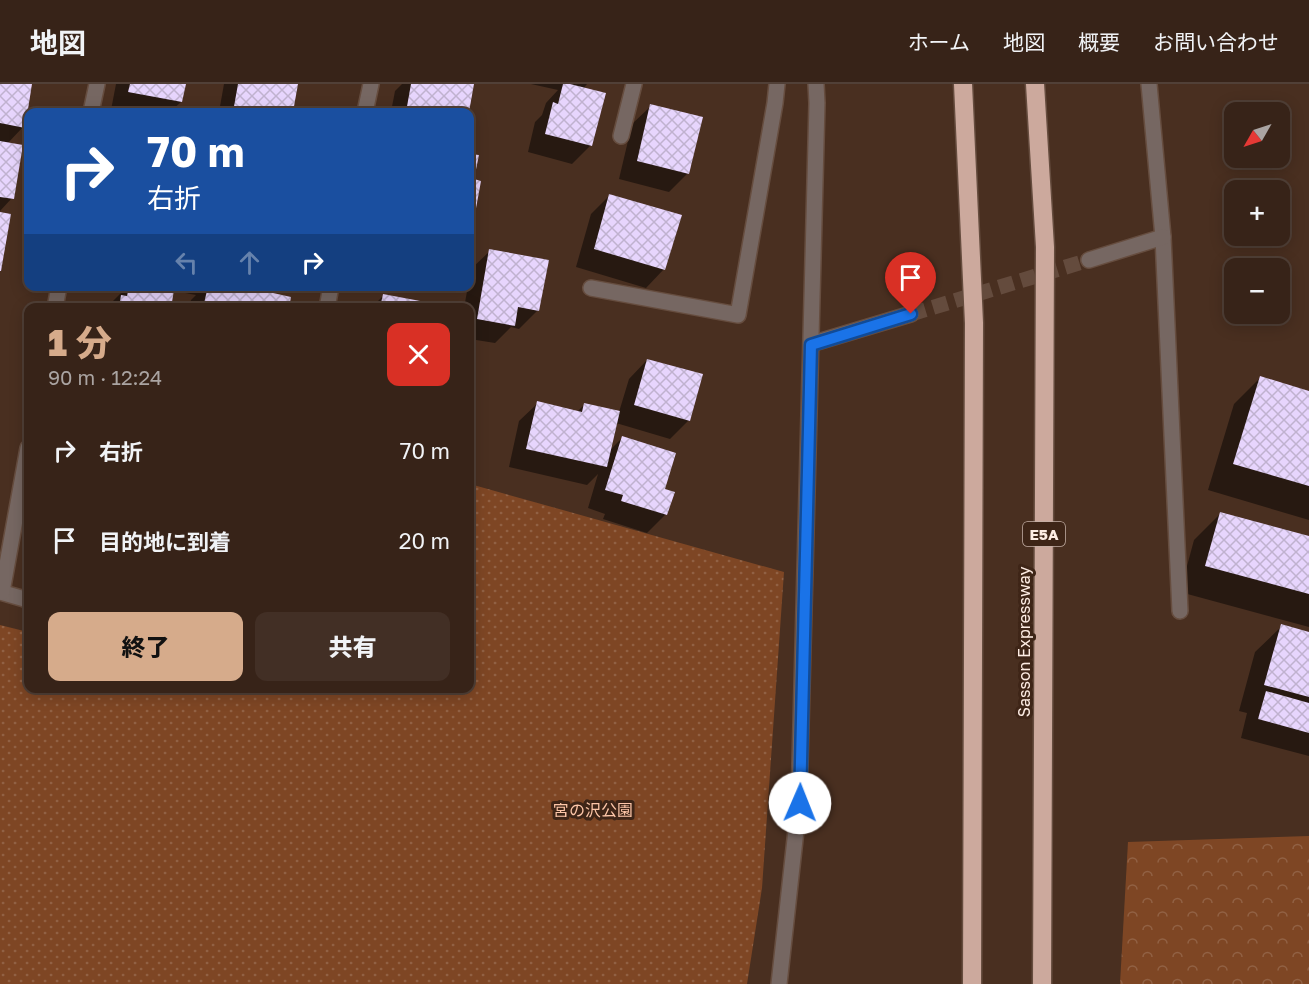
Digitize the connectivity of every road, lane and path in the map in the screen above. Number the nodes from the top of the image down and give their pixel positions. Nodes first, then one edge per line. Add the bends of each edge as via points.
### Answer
1 (97, 84) edge
2 (370, 84) edge
3 (634, 84) edge
4 (777, 84) edge
5 (816, 84) edge
6 (963, 84) edge
7 (1035, 84) edge
8 (1149, 84) edge
9 (92, 108) edge
10 (366, 108) edge
11 (621, 136) dead end
12 (1164, 237) junction
13 (1089, 260) tunnel mouth
14 (591, 288) dead end
15 (911, 314) tunnel mouth
16 (811, 345) junction
17 (24, 469) edge
18 (1, 592) edge
19 (24, 599) edge
20 (1180, 611) dead end
21 (779, 984) edge
22 (972, 984) edge
23 (1042, 984) edge

1 - 9 street
2 - 10 street
3 - 11 street
4 - 14 street via 738,315
5 - 16 street
6 - 22 highway via 974,323
7 - 23 highway, Sasson Expressway / E5A via 1045,247
8 - 12 street
12 - 13 street
12 - 20 street
15 - 16 street
16 - 21 street via 800,803
17 - 18 street
18 - 19 street

